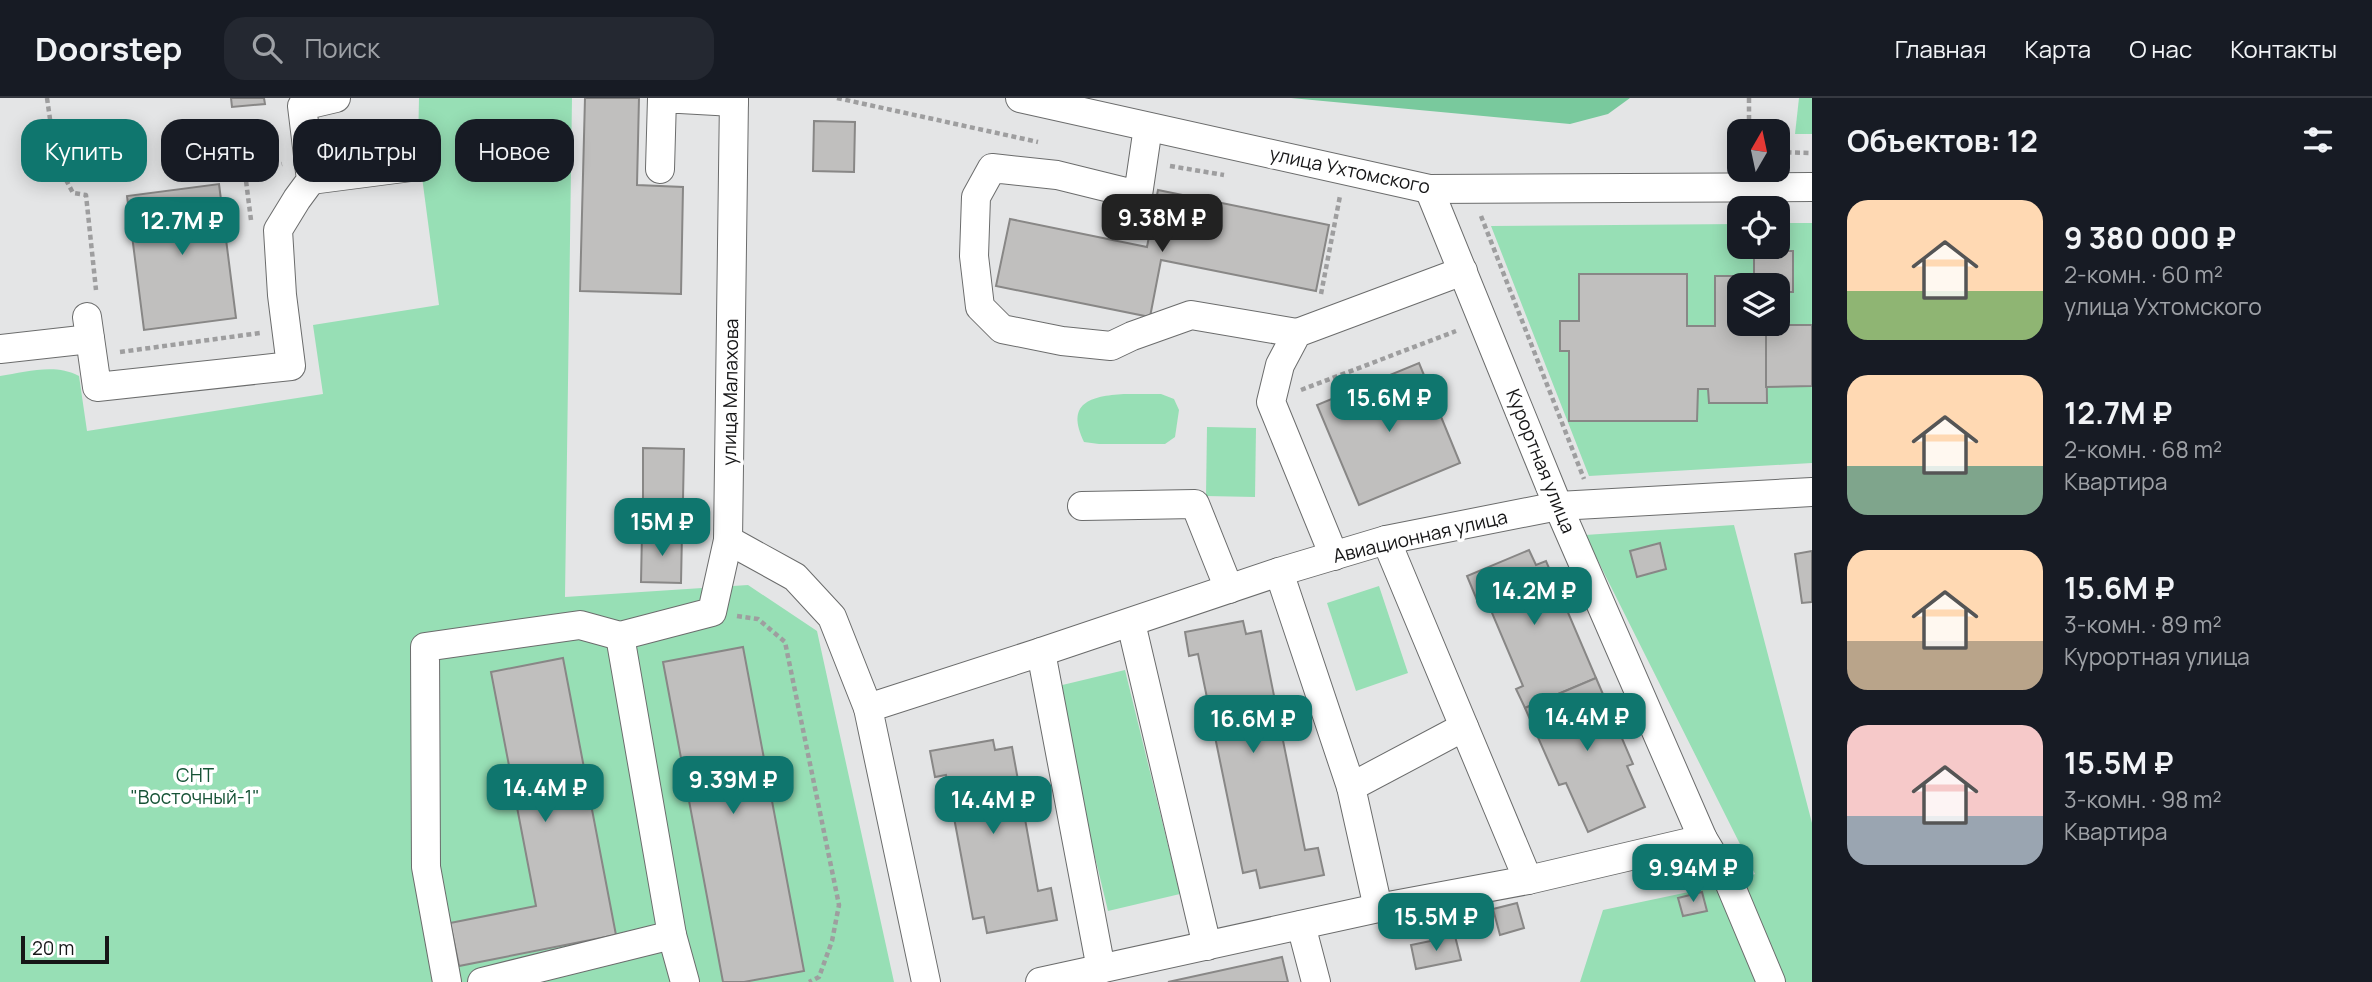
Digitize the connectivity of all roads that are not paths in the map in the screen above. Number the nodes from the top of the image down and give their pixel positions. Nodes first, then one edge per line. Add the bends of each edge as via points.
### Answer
1 (337, 98) edge
2 (1020, 98) edge
3 (734, 100) edge
4 (304, 119) edge
5 (1148, 127) junction
6 (660, 169) dead end
7 (304, 182) edge
8 (1812, 187) edge
9 (1429, 189) junction
10 (1463, 271) junction
11 (1306, 330) junction
12 (0, 349) edge
13 (1812, 492) edge
14 (1082, 506) dead end
15 (1558, 506) junction
16 (728, 540) junction
17 (1386, 540) junction
18 (1334, 556) junction
19 (1279, 572) junction
20 (1229, 589) junction
21 (1131, 623) junction
22 (621, 636) junction
23 (1041, 652) junction
24 (868, 708) junction
25 (1464, 727) junction
26 (1351, 787) junction
27 (1703, 839) junction
28 (1528, 880) junction
29 (1378, 908) junction
30 (1301, 925) junction
31 (673, 935) junction
32 (1207, 946) junction
33 (1101, 969) junction
34 (447, 982) edge
35 (482, 982) edge
36 (685, 982) edge
37 (926, 982) edge
38 (1040, 982) edge
39 (1316, 982) edge
40 (1771, 982) edge

1 - 4 street via 302,106
2 - 5 street, улица Ухтомского
3 - 6 street via 662,98
3 - 16 street, улица Малахова
5 - 9 street, улица Ухтомского
5 - 11 street via 1138,195 1057,175 992,168 976,197 974,256 980,307 1002,329 1111,346 1191,315
7 - 12 street via 278,230 291,366 97,387 96,327
8 - 9 street, улица Ухтомского
9 - 10 street, Курортная улица
10 - 11 street
10 - 15 street, Курортная улица
11 - 18 street via 1280,365 1271,402
13 - 15 street, Авиационная улица
14 - 20 street via 1195,504
15 - 17 street, Авиационная улица
15 - 27 street, Курортная улица
16 - 22 street, улица Малахова via 712,612
16 - 24 street via 795,577 832,617
17 - 18 street, Авиационная улица
17 - 25 street
18 - 19 street, Авиационная улица
19 - 20 street, Авиационная улица
19 - 26 street
20 - 21 street, Авиационная улица
21 - 23 street, Авиационная улица
21 - 32 street
22 - 31 street
22 - 34 street via 580,625 425,647 426,867
23 - 24 street, Авиационная улица
23 - 33 street
24 - 37 street
25 - 26 street
25 - 28 street
26 - 29 street
27 - 28 street
27 - 40 street, Курортная улица via 1729,883
28 - 29 street
29 - 30 street
30 - 32 street
30 - 39 street
31 - 35 street
31 - 36 street
32 - 33 street
33 - 38 street

